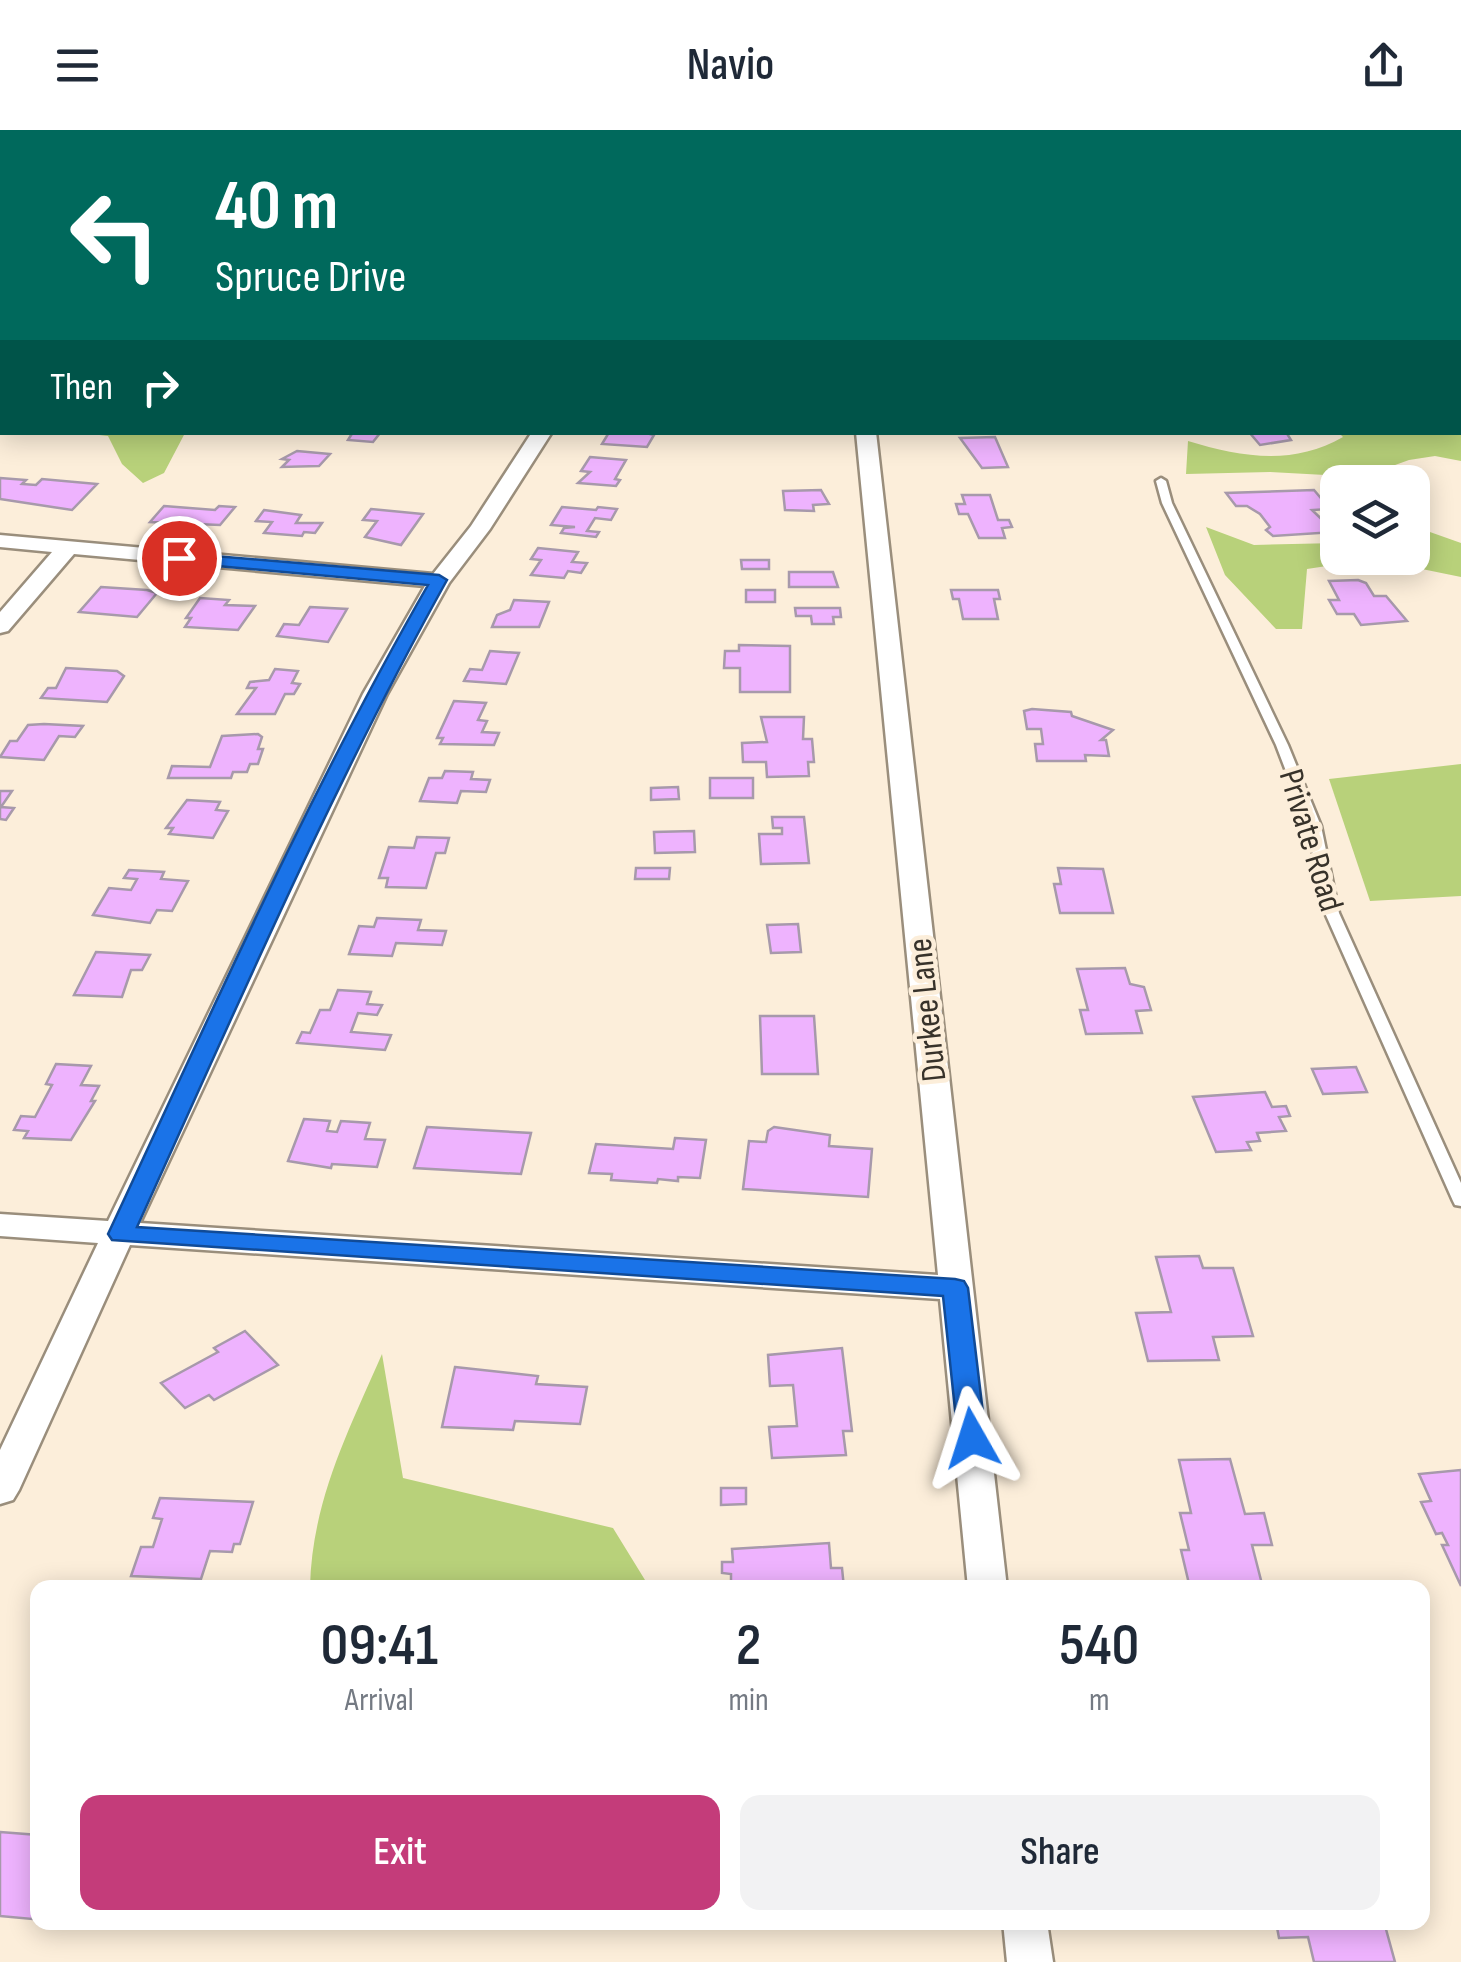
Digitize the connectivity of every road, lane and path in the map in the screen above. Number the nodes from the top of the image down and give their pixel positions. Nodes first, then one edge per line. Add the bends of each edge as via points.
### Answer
1 (540, 435) edge
2 (866, 435) edge
3 (1161, 481) dead end
4 (0, 541) edge
5 (68, 549) junction
6 (439, 580) junction
7 (0, 626) edge
8 (1461, 1201) edge
9 (0, 1225) edge
10 (121, 1234) junction
11 (955, 1288) junction
12 (0, 1490) edge
13 (987, 1580) edge
14 (1027, 1930) edge
15 (1030, 1962) edge

1 - 6 street
2 - 11 street, Durkee Lane
3 - 8 lane, Private Road via 1282,745 1314,826 1332,913
4 - 5 street
5 - 6 street
5 - 7 street
6 - 10 street via 301,846
9 - 10 street
10 - 11 street
10 - 12 street
11 - 13 street, Durkee Lane
14 - 15 street

